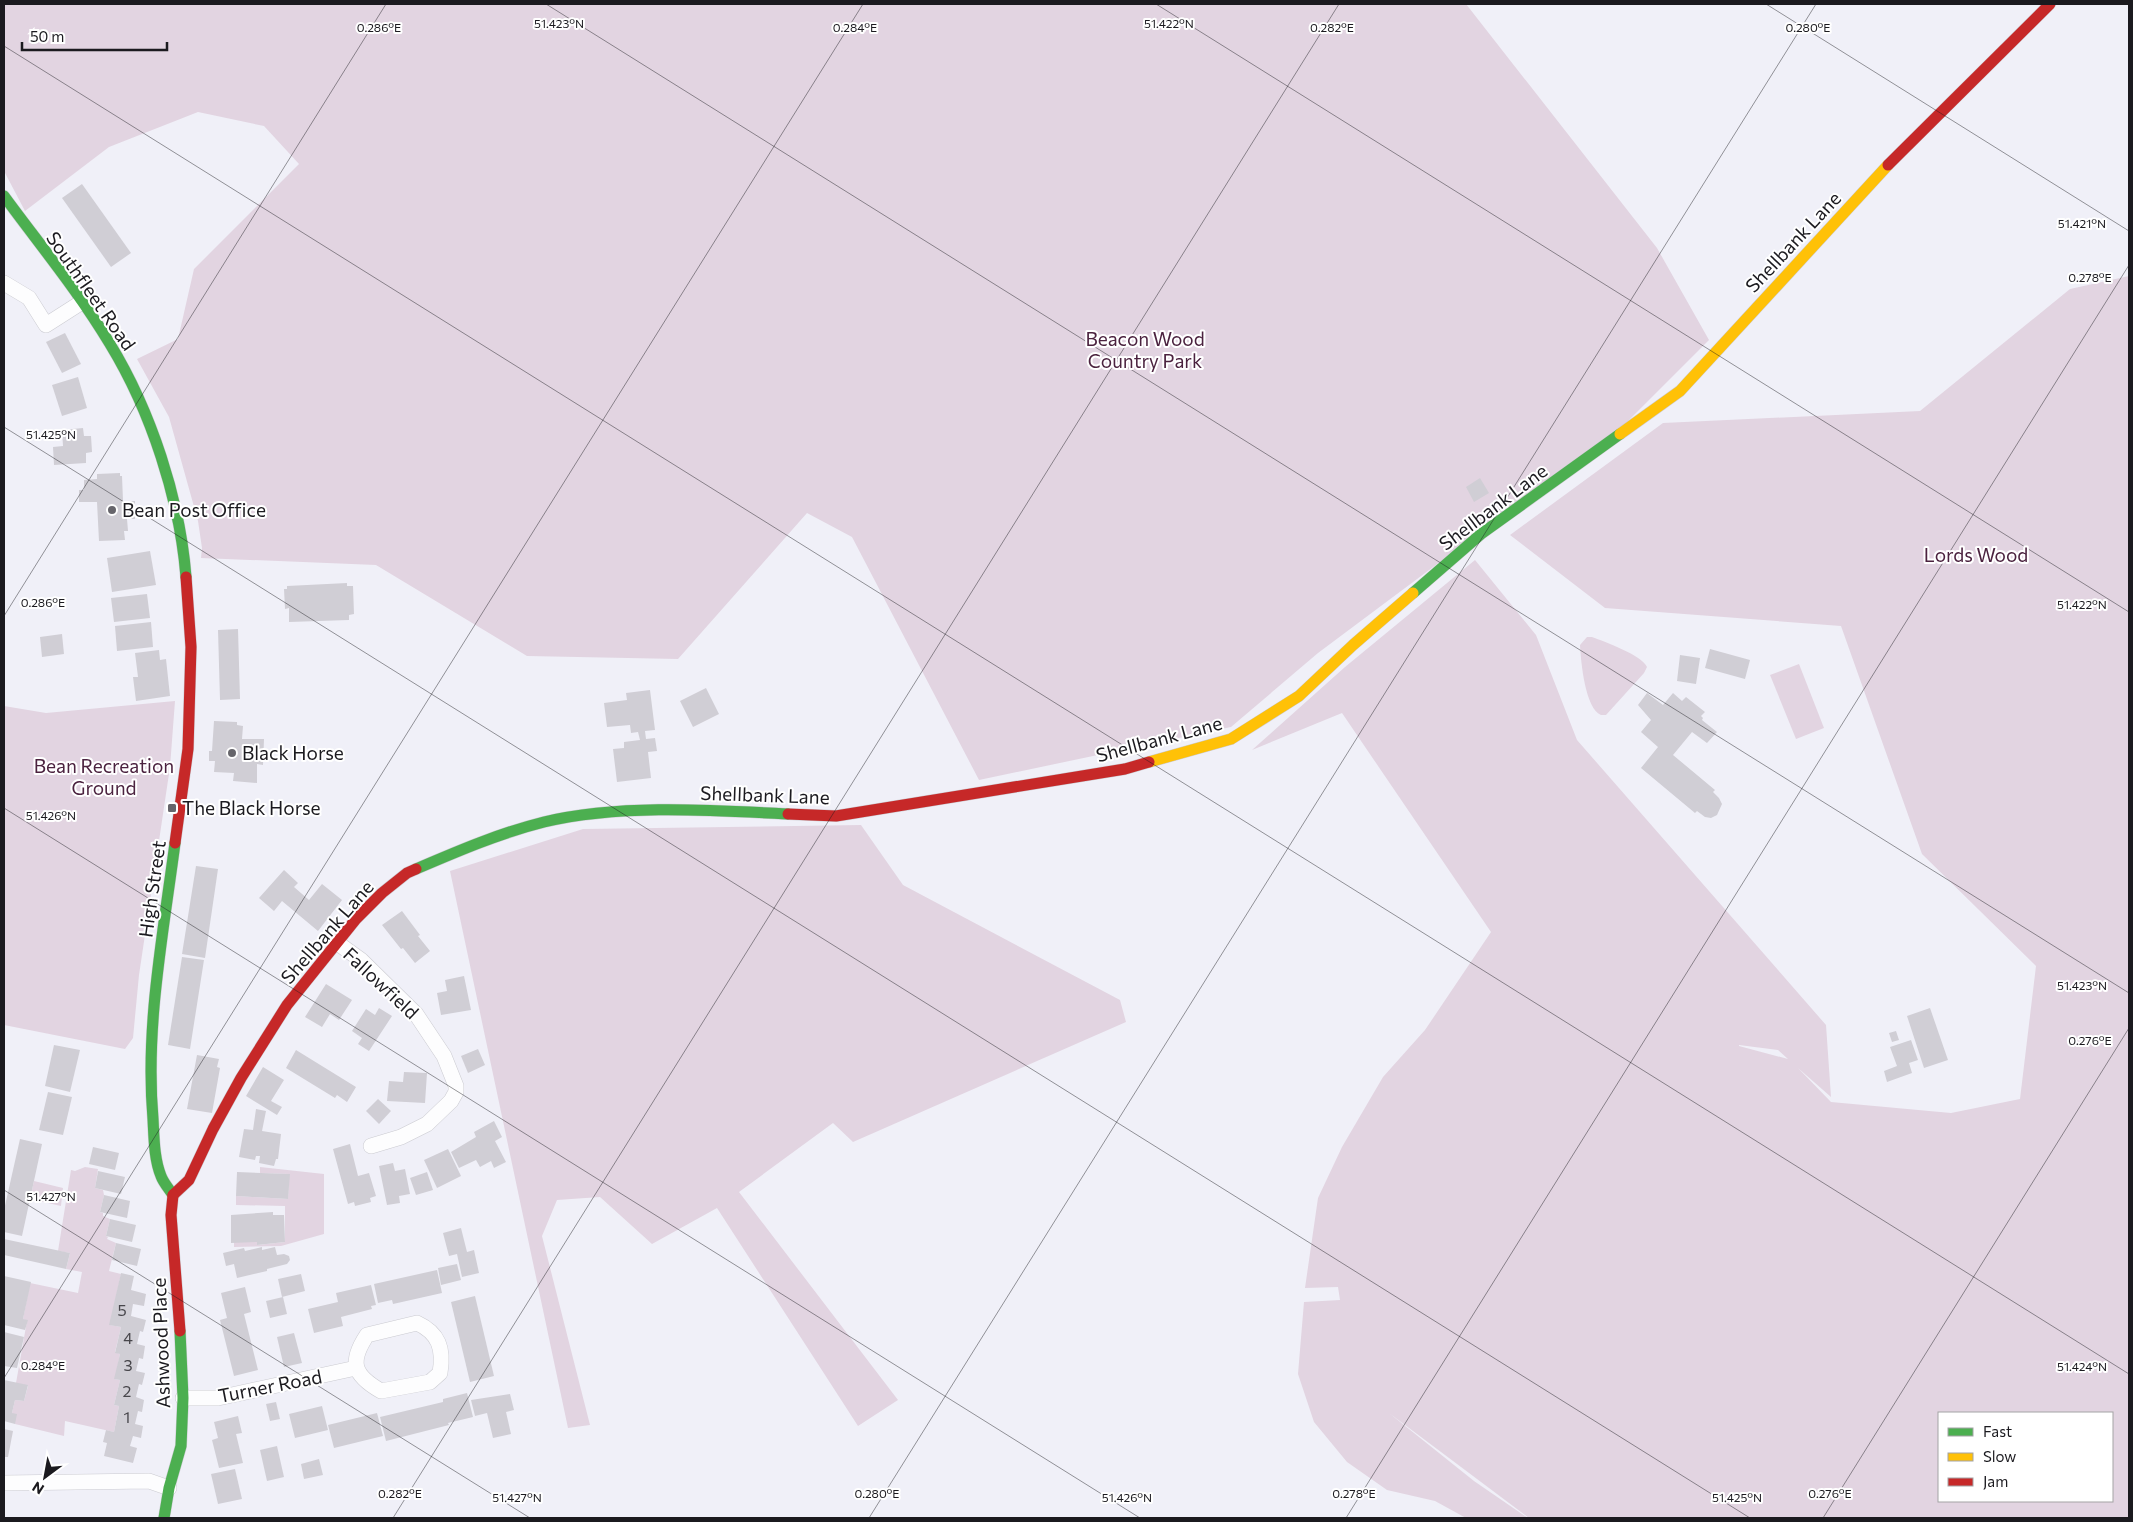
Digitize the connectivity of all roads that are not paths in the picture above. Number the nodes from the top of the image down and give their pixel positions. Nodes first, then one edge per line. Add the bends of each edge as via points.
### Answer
1 (2050, 4) edge
2 (4, 196) edge
3 (4, 283) edge
4 (82, 302) junction
5 (186, 583) joint
6 (336, 942) junction
7 (371, 1146) dead end
8 (173, 1195) junction
9 (356, 1368) junction
10 (183, 1398) junction
11 (4, 1483) edge
12 (169, 1488) junction
13 (164, 1518) edge

1 - 6 street, Shellbank Lane via 1880,173 1680,391 1481,534 1299,696 1231,739 1125,769 836,816 717,810 607,812 545,822 487,839 407,873 372,902
2 - 4 street, Southfleet Road
3 - 4 street via 29,298 46,325
4 - 5 street, Southfleet Road via 111,345 155,439 171,490 184,554
5 - 8 street, High Street via 191,647 188,748 156,984 150,1058 155,1146 162,1176
6 - 7 street, Fallowfield via 361,960 413,1010 435,1039 456,1086 451,1101 427,1124 401,1137
6 - 8 street, Shellbank Lane via 269,1031 222,1111 189,1180
8 - 10 street, Ashwood Place via 171,1215
9 - 9 street via 357,1350 367,1335 416,1323 429,1329 437,1339 442,1360 440,1373 430,1382 381,1391 366,1382
9 - 10 street, Turner Road via 218,1398
10 - 12 street, Ashwood Place via 181,1446
11 - 12 street via 149,1481
12 - 13 street, Ashwood Place

